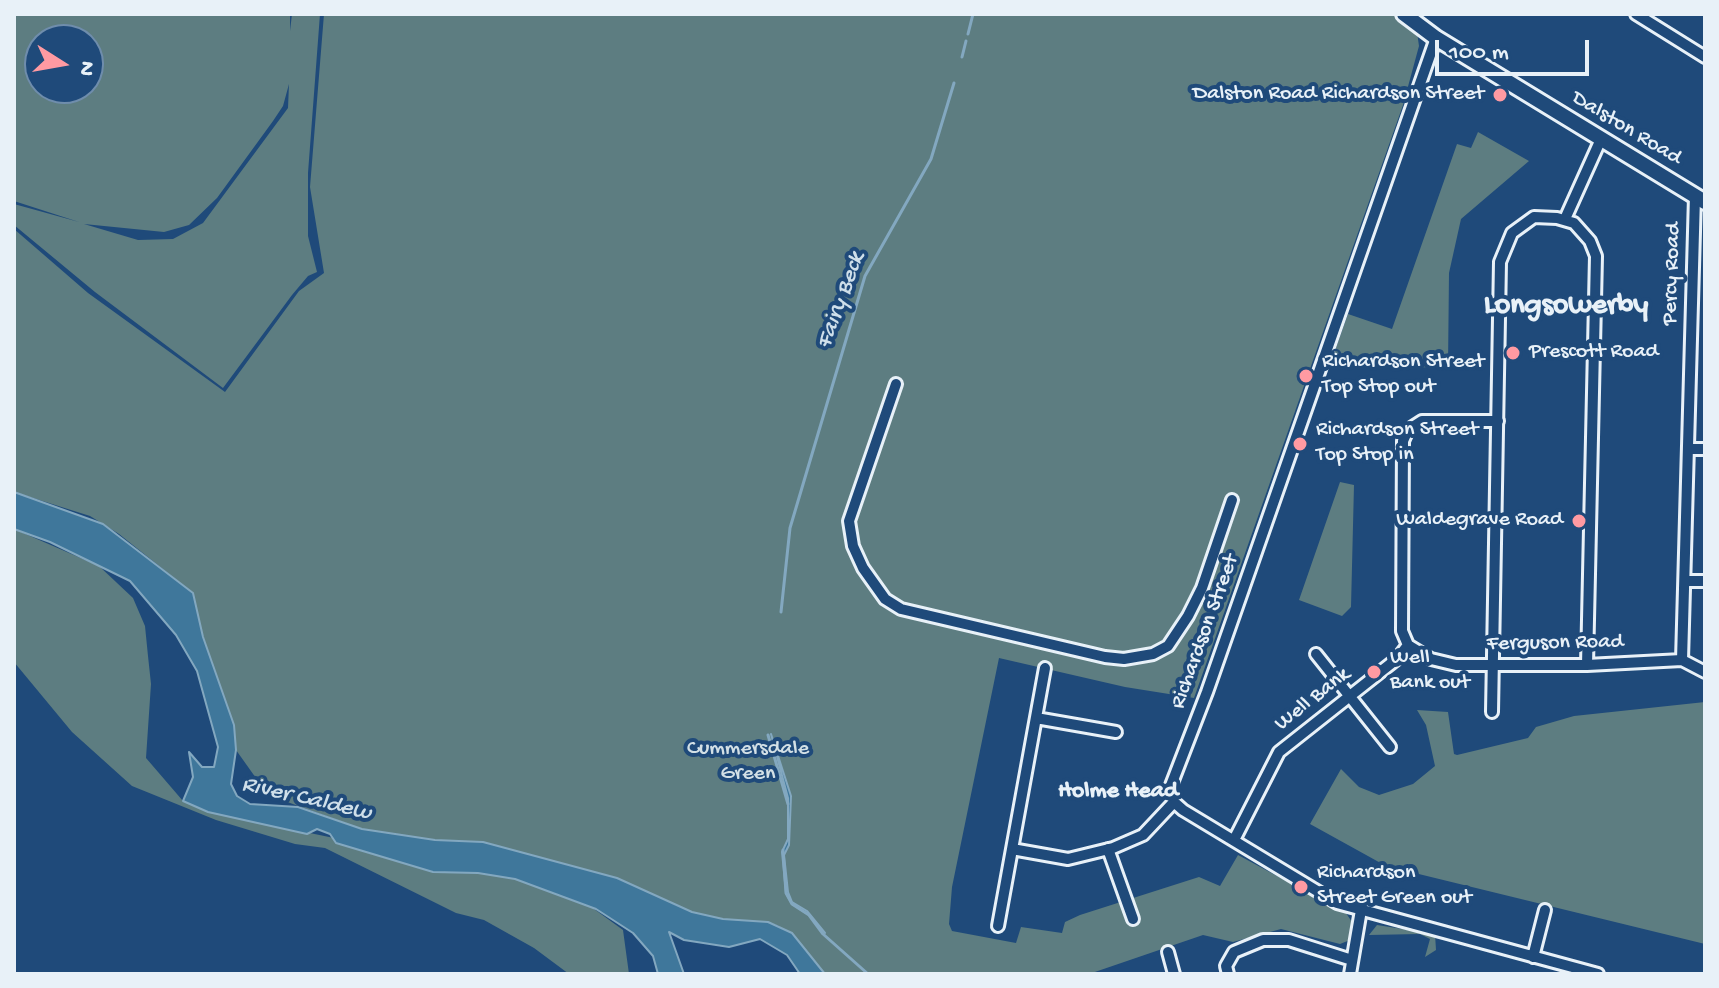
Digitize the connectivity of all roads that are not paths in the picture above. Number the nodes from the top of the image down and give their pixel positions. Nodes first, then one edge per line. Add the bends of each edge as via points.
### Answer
1 (1404, 14) edge
2 (1636, 14) edge
3 (1436, 38) junction
4 (1705, 57) edge
5 (1601, 139) junction
6 (1700, 199) edge
7 (1565, 219) junction
8 (896, 384) dead end
9 (1498, 421) junction
10 (1688, 449) junction
11 (1705, 449) edge
12 (1232, 500) dead end
13 (1686, 581) junction
14 (1705, 581) edge
15 (1408, 645) junction
16 (1316, 654) dead end
17 (1682, 660) junction
18 (1587, 665) junction
19 (1493, 667) junction
20 (1045, 668) dead end
21 (1705, 672) edge
22 (1351, 696) junction
23 (1492, 712) dead end
24 (1036, 718) junction
25 (1116, 732) dead end
26 (1390, 747) dead end
27 (1174, 802) junction
28 (1234, 840) junction
29 (1012, 849) junction
30 (1108, 849) junction
31 (1361, 910) junction
32 (1545, 910) dead end
33 (1133, 919) dead end
34 (998, 926) dead end
35 (1168, 952) dead end
36 (1533, 957) junction
37 (1352, 960) junction
38 (1570, 970) edge
39 (1174, 974) edge
40 (1228, 974) edge
41 (1350, 974) edge
42 (1598, 974) edge

1 - 3 main road, Dalston Road
2 - 4 street
3 - 5 main road, Dalston Road
3 - 27 street, Richardson Street via 1171,784
5 - 6 main road, Dalston Road
5 - 7 street
6 - 10 street, Percy Road
7 - 9 street via 1526,220 1502,251
7 - 18 street via 1586,235 1596,264
8 - 12 street via 849,521 863,568 885,599 901,609 1105,657 1153,654 1168,646 1188,616
9 - 15 street via 1422,421 1403,441 1401,617
9 - 19 street
10 - 11 street
10 - 13 street, Percy Road
13 - 14 street
13 - 17 street, Percy Road
15 - 19 street, Ferguson Road via 1440,661
15 - 22 street, Well Bank
16 - 22 street
17 - 18 street, Ferguson Road
17 - 21 street
18 - 19 street, Ferguson Road
19 - 23 street
20 - 24 street
22 - 26 street
22 - 28 street, Well Bank via 1279,752
24 - 25 street
24 - 29 street
27 - 28 street
27 - 30 street via 1143,835
28 - 31 street via 1337,903
29 - 30 street via 1068,859
29 - 34 street
30 - 33 street
31 - 36 street
31 - 37 street
32 - 36 street
35 - 39 street
36 - 38 street
37 - 40 street via 1289,940 1263,940 1234,952 1226,966
37 - 41 street
38 - 42 street

